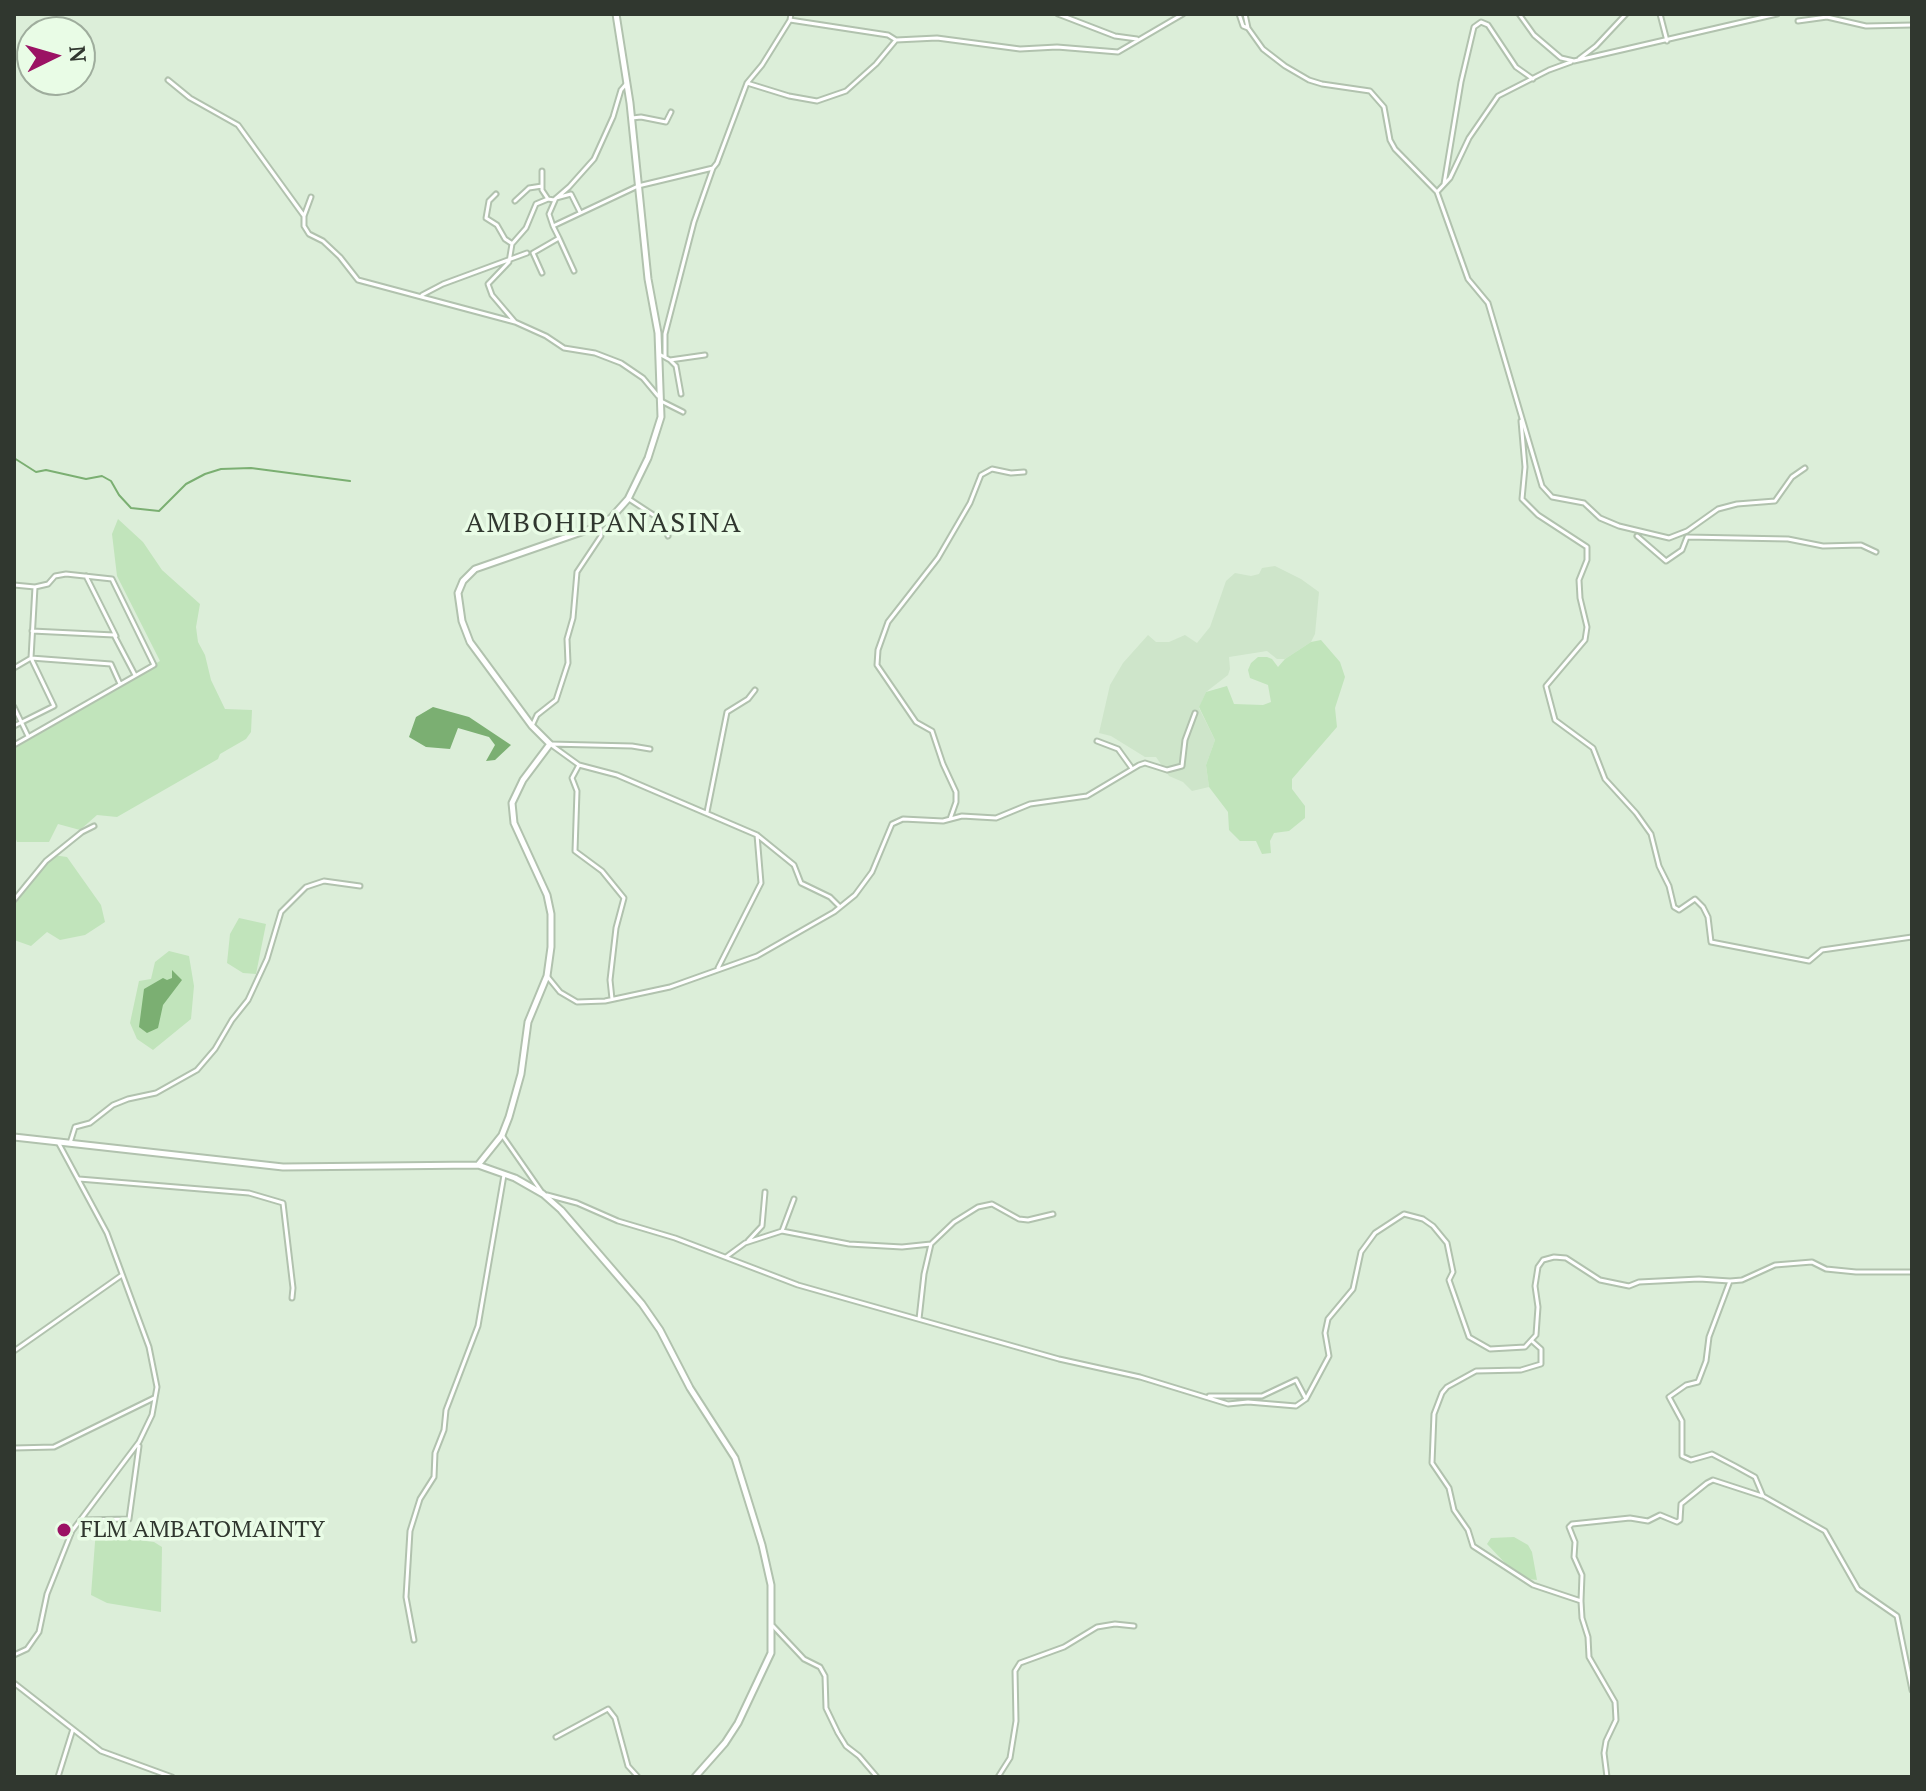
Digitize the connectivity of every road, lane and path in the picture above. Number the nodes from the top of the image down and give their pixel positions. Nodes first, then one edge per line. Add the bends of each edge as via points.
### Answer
1 (616, 14) edge
2 (791, 14) edge
3 (1058, 14) edge
4 (1174, 14) edge
5 (1183, 14) edge
6 (1239, 14) edge
7 (1245, 14) edge
8 (1519, 14) edge
9 (1626, 14) edge
10 (1660, 14) edge
11 (1777, 14) edge
12 (790, 20) junction
13 (1798, 21) dead end
14 (1166, 23) junction
15 (1912, 25) edge
16 (1248, 28) junction
17 (1140, 39) junction
18 (896, 40) junction
19 (1667, 41) junction
20 (1574, 61) junction
21 (1533, 79) junction
22 (168, 80) dead end
23 (627, 83) junction
24 (747, 83) junction
25 (671, 112) dead end
26 (632, 118) junction
27 (713, 168) junction
28 (542, 171) dead end
29 (542, 186) junction
30 (638, 186) junction
31 (1443, 188) junction
32 (1437, 192) junction
33 (496, 194) dead end
34 (311, 197) dead end
35 (556, 198) junction
36 (548, 199) junction
37 (515, 201) dead end
38 (580, 212) junction
39 (304, 216) junction
40 (553, 226) junction
41 (559, 238) junction
42 (512, 244) junction
43 (527, 253) dead end
44 (509, 262) junction
45 (574, 271) dead end
46 (542, 273) dead end
47 (422, 295) junction
48 (515, 322) junction
49 (662, 355) junction
50 (705, 355) dead end
51 (670, 360) junction
52 (681, 394) dead end
53 (659, 399) junction
54 (683, 412) dead end
55 (1521, 414) junction
56 (1805, 468) dead end
57 (1024, 472) dead end
58 (628, 499) junction
59 (600, 524) junction
60 (1687, 531) junction
61 (668, 536) dead end
62 (1637, 536) dead end
63 (1687, 537) junction
64 (1876, 552) dead end
65 (86, 576) junction
66 (14, 585) edge
67 (35, 587) junction
68 (32, 631) junction
69 (116, 636) junction
70 (31, 658) junction
71 (14, 668) edge
72 (135, 675) junction
73 (120, 684) junction
74 (755, 690) dead end
75 (14, 707) edge
76 (1195, 713) dead end
77 (22, 720) junction
78 (14, 726) edge
79 (532, 726) junction
80 (28, 736) junction
81 (1097, 741) dead end
82 (550, 744) junction
83 (14, 745) edge
84 (650, 749) dead end
85 (579, 765) junction
86 (1132, 768) junction
87 (707, 812) junction
88 (950, 819) junction
89 (94, 826) dead end
90 (757, 835) junction
91 (360, 886) dead end
92 (14, 900) edge
93 (840, 907) junction
94 (1912, 937) edge
95 (717, 969) junction
96 (547, 976) junction
97 (612, 1000) junction
98 (502, 1135) junction
99 (14, 1137) edge
100 (58, 1142) junction
101 (70, 1143) junction
102 (478, 1165) junction
103 (504, 1175) junction
104 (79, 1179) junction
105 (765, 1192) dead end
106 (543, 1194) junction
107 (794, 1199) dead end
108 (1053, 1214) dead end
109 (782, 1231) junction
110 (745, 1243) junction
111 (931, 1244) junction
112 (726, 1257) junction
113 (1912, 1272) edge
114 (122, 1275) junction
115 (1730, 1281) junction
116 (292, 1298) dead end
117 (919, 1319) junction
118 (1532, 1341) junction
119 (14, 1351) edge
120 (1202, 1395) junction
121 (155, 1397) junction
122 (1306, 1399) junction
123 (139, 1442) junction
124 (14, 1448) edge
125 (1763, 1496) junction
126 (82, 1520) junction
127 (1581, 1601) junction
128 (773, 1626) junction
129 (1134, 1626) dead end
130 (414, 1640) dead end
131 (14, 1655) edge
132 (14, 1683) edge
133 (1912, 1690) edge
134 (73, 1729) junction
135 (556, 1737) dead end
136 (58, 1777) edge
137 (172, 1777) edge
138 (638, 1777) edge
139 (695, 1777) edge
140 (877, 1777) edge
141 (998, 1777) edge
142 (1607, 1777) edge

1 - 23 street
2 - 12 street
3 - 17 street via 1115,36
4 - 14 street
5 - 14 street
6 - 16 street
7 - 16 street
8 - 20 street via 1534,35 1561,58
9 - 20 street
10 - 19 street
11 - 19 street
12 - 18 street
12 - 24 street
13 - 15 street via 1827,17 1866,26
14 - 17 street
16 - 32 street via 1263,49 1309,80 1370,91 1384,107 1395,149
17 - 18 street via 1118,52 1020,49 937,38
18 - 24 street via 856,83 829,98 803,100
19 - 20 street
20 - 21 street
21 - 31 street via 1498,96
21 - 31 street via 1516,67 1488,25 1474,27
22 - 39 street via 238,125
23 - 26 street
23 - 35 street via 594,159
24 - 27 street
25 - 26 street via 666,122
26 - 30 street
27 - 30 street
27 - 49 street via 694,222
28 - 29 street
29 - 36 street
29 - 37 street via 529,188
30 - 38 street
30 - 49 street
31 - 32 street
32 - 55 street via 1468,279 1488,303
33 - 42 street via 486,218
34 - 39 street
35 - 36 street
35 - 38 street via 571,194
35 - 40 street via 549,214
36 - 42 street via 536,204
38 - 40 street
39 - 47 street via 309,234 323,241 358,280
40 - 41 street
41 - 45 street
41 - 46 street via 533,253
42 - 44 street
43 - 44 street
44 - 47 street
44 - 48 street via 488,284
47 - 48 street
48 - 53 street via 564,348 621,363 643,378
49 - 51 street
49 - 53 street
50 - 51 street
51 - 52 street
53 - 54 street
53 - 58 street via 661,417
55 - 60 street via 1542,486 1552,497 1584,503 1600,518 1650,535 1669,538
55 - 94 street via 1522,499 1587,547 1579,580 1585,640 1546,686 1555,720 1593,748 1605,779 1651,834 1674,907 1679,910 1695,899 1708,917 1711,942 1809,961 1822,950
56 - 60 street via 1775,501 1718,509
57 - 88 street via 992,469 981,475 938,558 888,622 878,650 877,665 916,722 932,731 956,792
58 - 59 street
58 - 61 street via 661,520
59 - 79 street via 601,536 577,572 568,663 556,700
59 - 79 street via 475,569 458,593 470,642
60 - 63 street
62 - 63 street via 1666,561 1682,550
63 - 64 street via 1788,539 1823,546 1861,545
65 - 67 street via 55,576
65 - 69 street
65 - 72 street via 112,579 154,665
66 - 67 street
67 - 68 street
68 - 69 street
68 - 70 street
69 - 72 street
70 - 71 street
70 - 73 street via 111,664
70 - 77 street via 54,706
72 - 73 street
73 - 80 street
74 - 87 street via 727,712
75 - 77 street
76 - 86 street via 1182,766 1167,770 1145,763
77 - 78 street
77 - 80 street
79 - 82 street
80 - 83 street
81 - 86 street via 1118,749
82 - 84 street
82 - 85 street
82 - 96 street via 512,803 514,823 551,914
85 - 87 street
85 - 97 street via 572,778 577,791 575,851 602,871 624,898 616,928
86 - 88 street via 1087,796 1030,804 996,818
87 - 90 street
88 - 93 street via 903,819 892,824 872,872
89 - 92 street via 46,861
90 - 93 street via 794,865 801,883
90 - 95 street via 761,883
91 - 101 street via 324,881 306,887 281,912 248,1000 197,1070 165,1090 113,1105 90,1123 75,1127
93 - 95 street via 757,956
95 - 97 street
96 - 97 street via 577,1002
96 - 98 street via 528,1022 521,1074
98 - 102 street
98 - 106 street
99 - 100 street
100 - 101 street
100 - 104 street
101 - 102 street via 283,1167
102 - 103 street
103 - 106 street
103 - 130 street via 478,1326 446,1410 434,1477 410,1531 406,1597
104 - 114 street
104 - 116 street via 249,1193 283,1203
105 - 110 street via 762,1226
106 - 112 street
106 - 128 street via 652,1317 735,1458 768,1572
107 - 109 street
108 - 111 street via 1028,1220 992,1204 978,1207
109 - 110 street
109 - 111 street via 849,1244
110 - 112 street
111 - 117 street
112 - 117 street via 798,1285
113 - 115 street via 1841,1271 1812,1262 1775,1265
114 - 119 street
114 - 121 street via 149,1347
115 - 118 street via 1629,1286 1600,1280 1566,1258 1543,1260 1536,1276
115 - 125 street via 1698,1382 1669,1397 1682,1421 1682,1456 1691,1460 1712,1454 1755,1477
117 - 120 street
118 - 122 street via 1525,1347 1490,1349 1469,1337 1449,1280 1453,1272 1447,1243 1423,1219 1404,1214 1375,1233 1361,1252 1353,1289 1328,1319 1329,1356
118 - 127 street via 1541,1349 1541,1364 1476,1371 1442,1393 1434,1414 1432,1463 1449,1488 1473,1546 1533,1585
120 - 122 street via 1228,1404 1296,1406
120 - 122 street via 1262,1396 1296,1380
121 - 123 street
121 - 124 street via 54,1447
123 - 126 street
123 - 126 street via 129,1519
125 - 127 street via 1713,1480 1681,1504 1677,1522 1660,1515 1648,1521 1572,1524 1574,1557 1582,1575
125 - 133 street via 1825,1531 1858,1589 1897,1616
126 - 131 street via 72,1531 47,1594 39,1632 27,1649
127 - 142 street via 1589,1657 1615,1702 1616,1720 1604,1753
128 - 139 street via 771,1653 738,1723
128 - 140 street via 804,1659 820,1667 826,1708 838,1733
129 - 141 street via 1097,1627 1064,1647 1020,1663 1015,1671 1010,1758
132 - 134 street
134 - 136 street
134 - 137 street via 101,1751
135 - 138 street via 608,1709 628,1766

